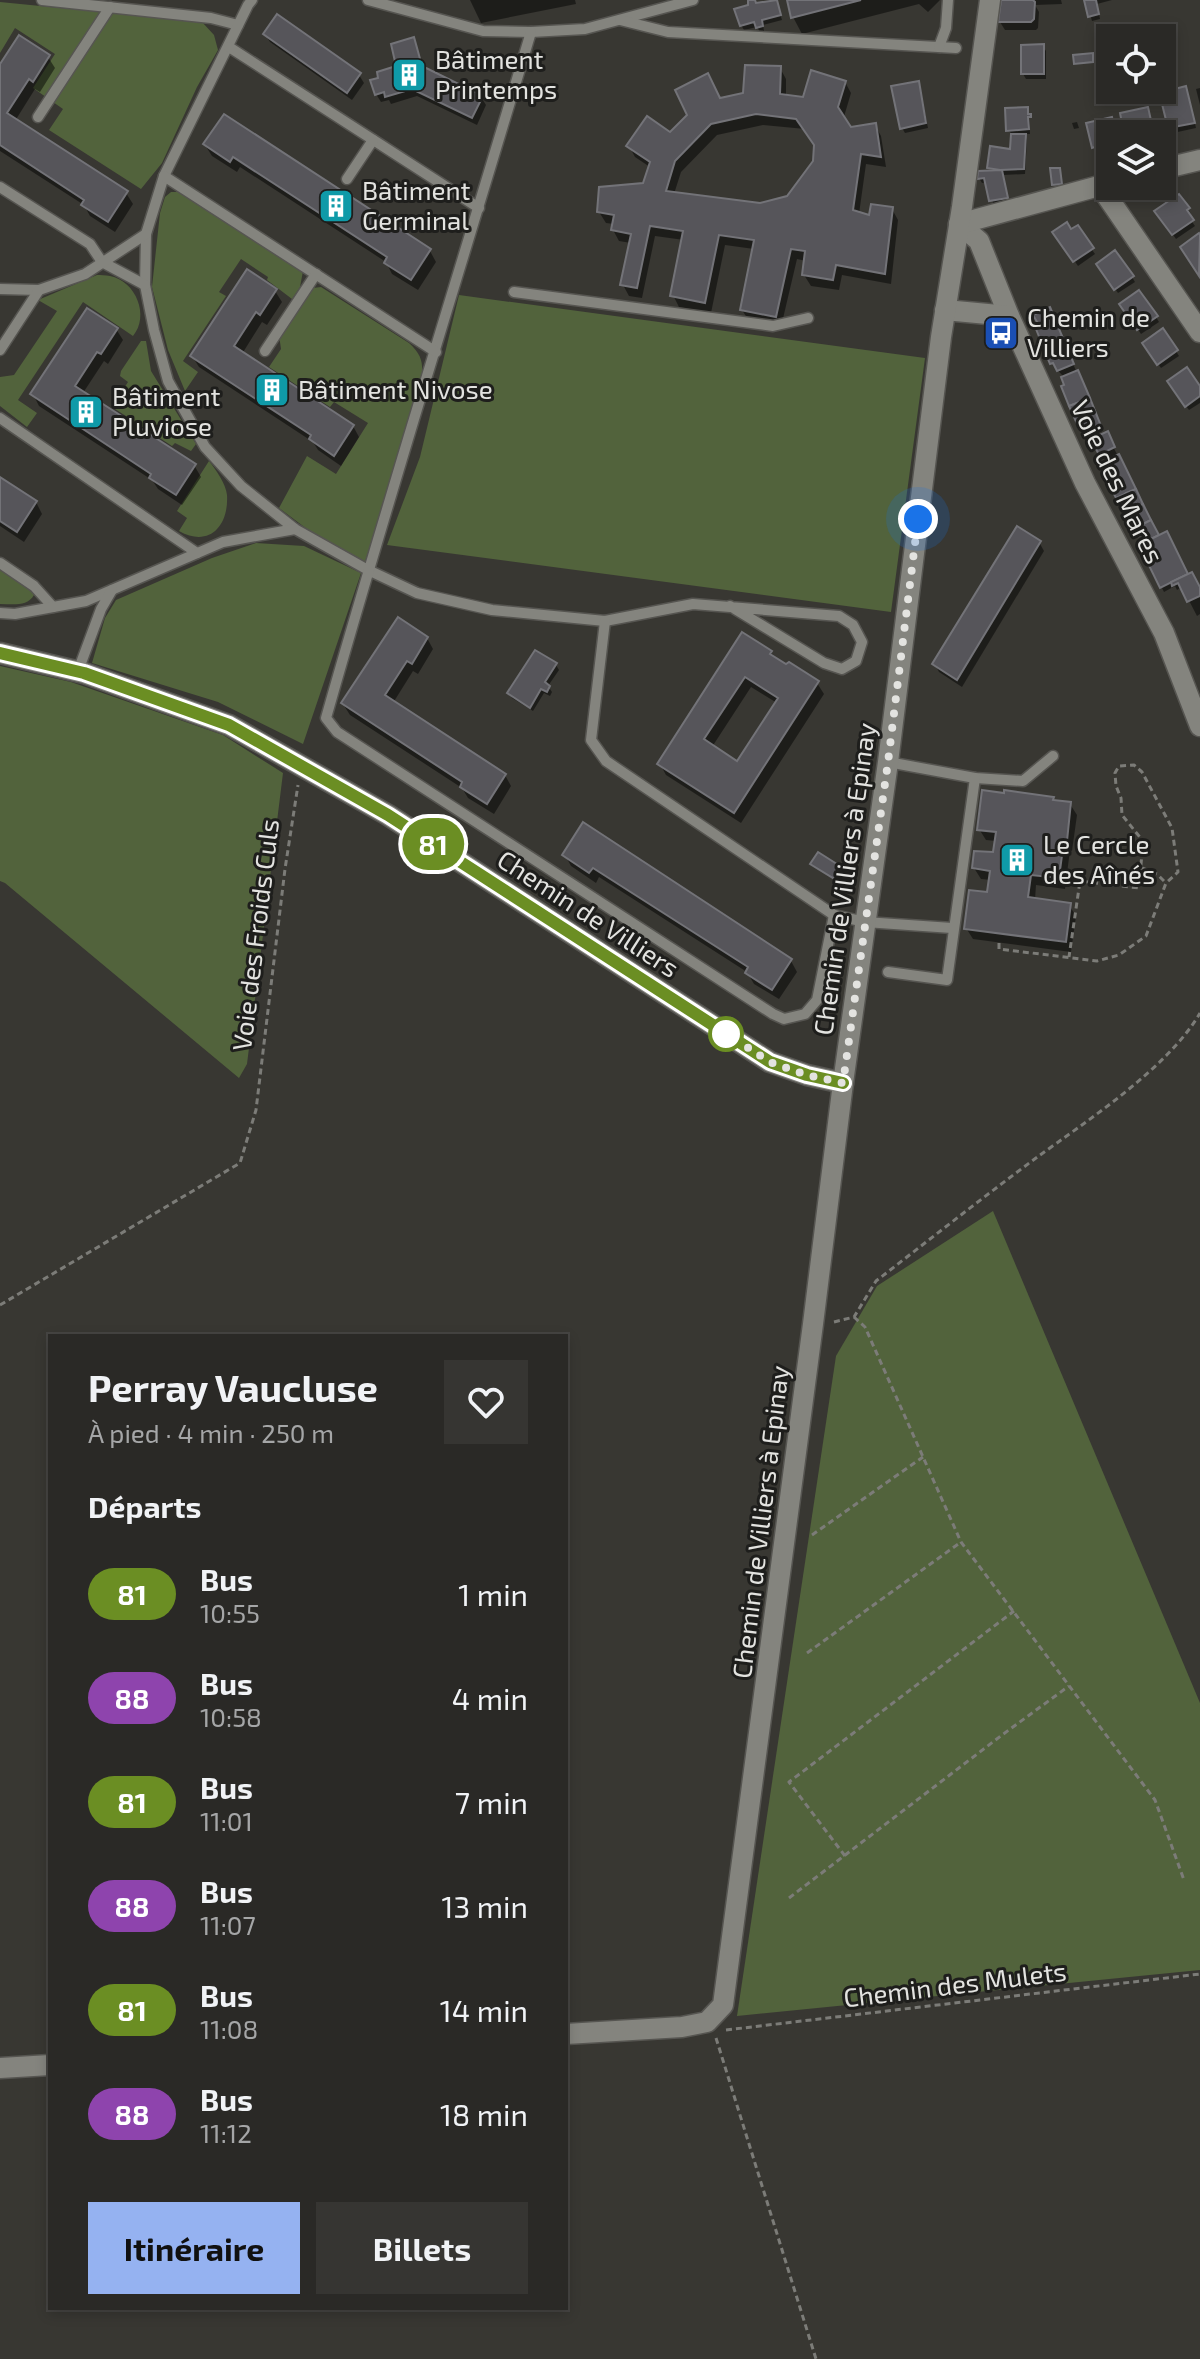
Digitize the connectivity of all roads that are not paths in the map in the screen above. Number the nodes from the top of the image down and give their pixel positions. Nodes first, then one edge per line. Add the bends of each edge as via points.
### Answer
1 (42, 0) edge
2 (252, 0) edge
3 (368, 0) edge
4 (693, 0) edge
5 (948, 0) edge
6 (990, 0) edge
7 (110, 7) junction
8 (620, 20) junction
9 (238, 25) junction
10 (531, 32) junction
11 (229, 47) junction
12 (939, 47) junction
13 (956, 48) dead end
14 (38, 117) dead end
15 (373, 140) junction
16 (1200, 160) edge
17 (1176, 166) edge
18 (164, 176) junction
19 (347, 179) dead end
20 (1096, 186) edge
21 (0, 187) edge
22 (1115, 200) edge
23 (479, 208) junction
24 (960, 215) junction
25 (146, 234) junction
26 (102, 262) junction
27 (316, 274) junction
28 (145, 285) junction
29 (0, 289) edge
30 (39, 290) junction
31 (514, 292) dead end
32 (945, 310) junction
33 (1009, 316) junction
34 (808, 318) dead end
35 (1200, 332) edge
36 (0, 350) edge
37 (265, 351) dead end
38 (436, 352) junction
39 (0, 418) edge
40 (295, 529) junction
41 (197, 553) junction
42 (0, 563) edge
43 (368, 570) junction
44 (112, 590) junction
45 (730, 606) junction
46 (53, 607) junction
47 (0, 613) edge
48 (605, 621) junction
49 (0, 653) edge
50 (78, 671) junction
51 (1200, 726) edge
52 (1053, 756) dead end
53 (888, 762) junction
54 (975, 778) junction
55 (834, 915) junction
56 (865, 922) junction
57 (952, 928) junction
58 (888, 972) dead end
59 (843, 1083) junction
60 (568, 2034) edge
61 (48, 2065) edge
62 (0, 2068) edge

1 - 7 lane
2 - 9 lane
3 - 10 lane via 483,31
4 - 8 lane
5 - 12 lane
6 - 24 street, Chemin de Villiers à Epinay
7 - 9 lane
7 - 14 lane
8 - 10 lane via 585,29
8 - 12 lane via 668,32
9 - 11 lane
10 - 23 lane
11 - 15 lane
11 - 18 lane
12 - 13 lane
15 - 19 lane
15 - 23 lane
16 - 17 street
18 - 25 lane
18 - 27 lane
20 - 24 street
21 - 26 lane via 90,244
22 - 35 street
23 - 38 lane
24 - 32 street, Chemin de Villiers à Epinay
24 - 33 street, Voie des Mares via 979,241
25 - 26 lane
25 - 28 lane
26 - 28 lane
26 - 30 lane via 85,274
27 - 37 lane
27 - 38 lane
28 - 40 lane via 168,381 205,447 241,486
29 - 30 lane
30 - 36 lane
31 - 34 lane via 773,326
32 - 33 street
32 - 53 street, Chemin de Villiers à Epinay
33 - 51 street, Voie des Mares via 1085,483 1164,633
38 - 43 lane
39 - 41 lane
40 - 41 lane via 223,542
40 - 43 lane
41 - 44 lane
42 - 46 lane via 34,586
43 - 48 lane via 417,593 492,610
43 - 55 lane via 326,718 337,732 784,1019 805,1014 817,1000
44 - 46 lane
44 - 50 lane
45 - 45 lane via 824,663 842,669 856,661 862,642 853,625 839,616
45 - 48 lane via 693,604
46 - 47 lane
48 - 55 lane via 591,740 606,761
49 - 50 street, Chemin de Villiers
50 - 59 street, Chemin de Villiers via 229,725 388,815 770,1062
52 - 54 lane via 1023,781
53 - 54 lane
53 - 56 street, Chemin de Villiers à Epinay
54 - 57 lane
55 - 56 lane
56 - 57 lane
56 - 59 street, Chemin de Villiers à Epinay
57 - 58 lane via 947,980
59 - 60 street, Chemin de Villiers à Epinay via 723,2005 711,2027
61 - 62 street

